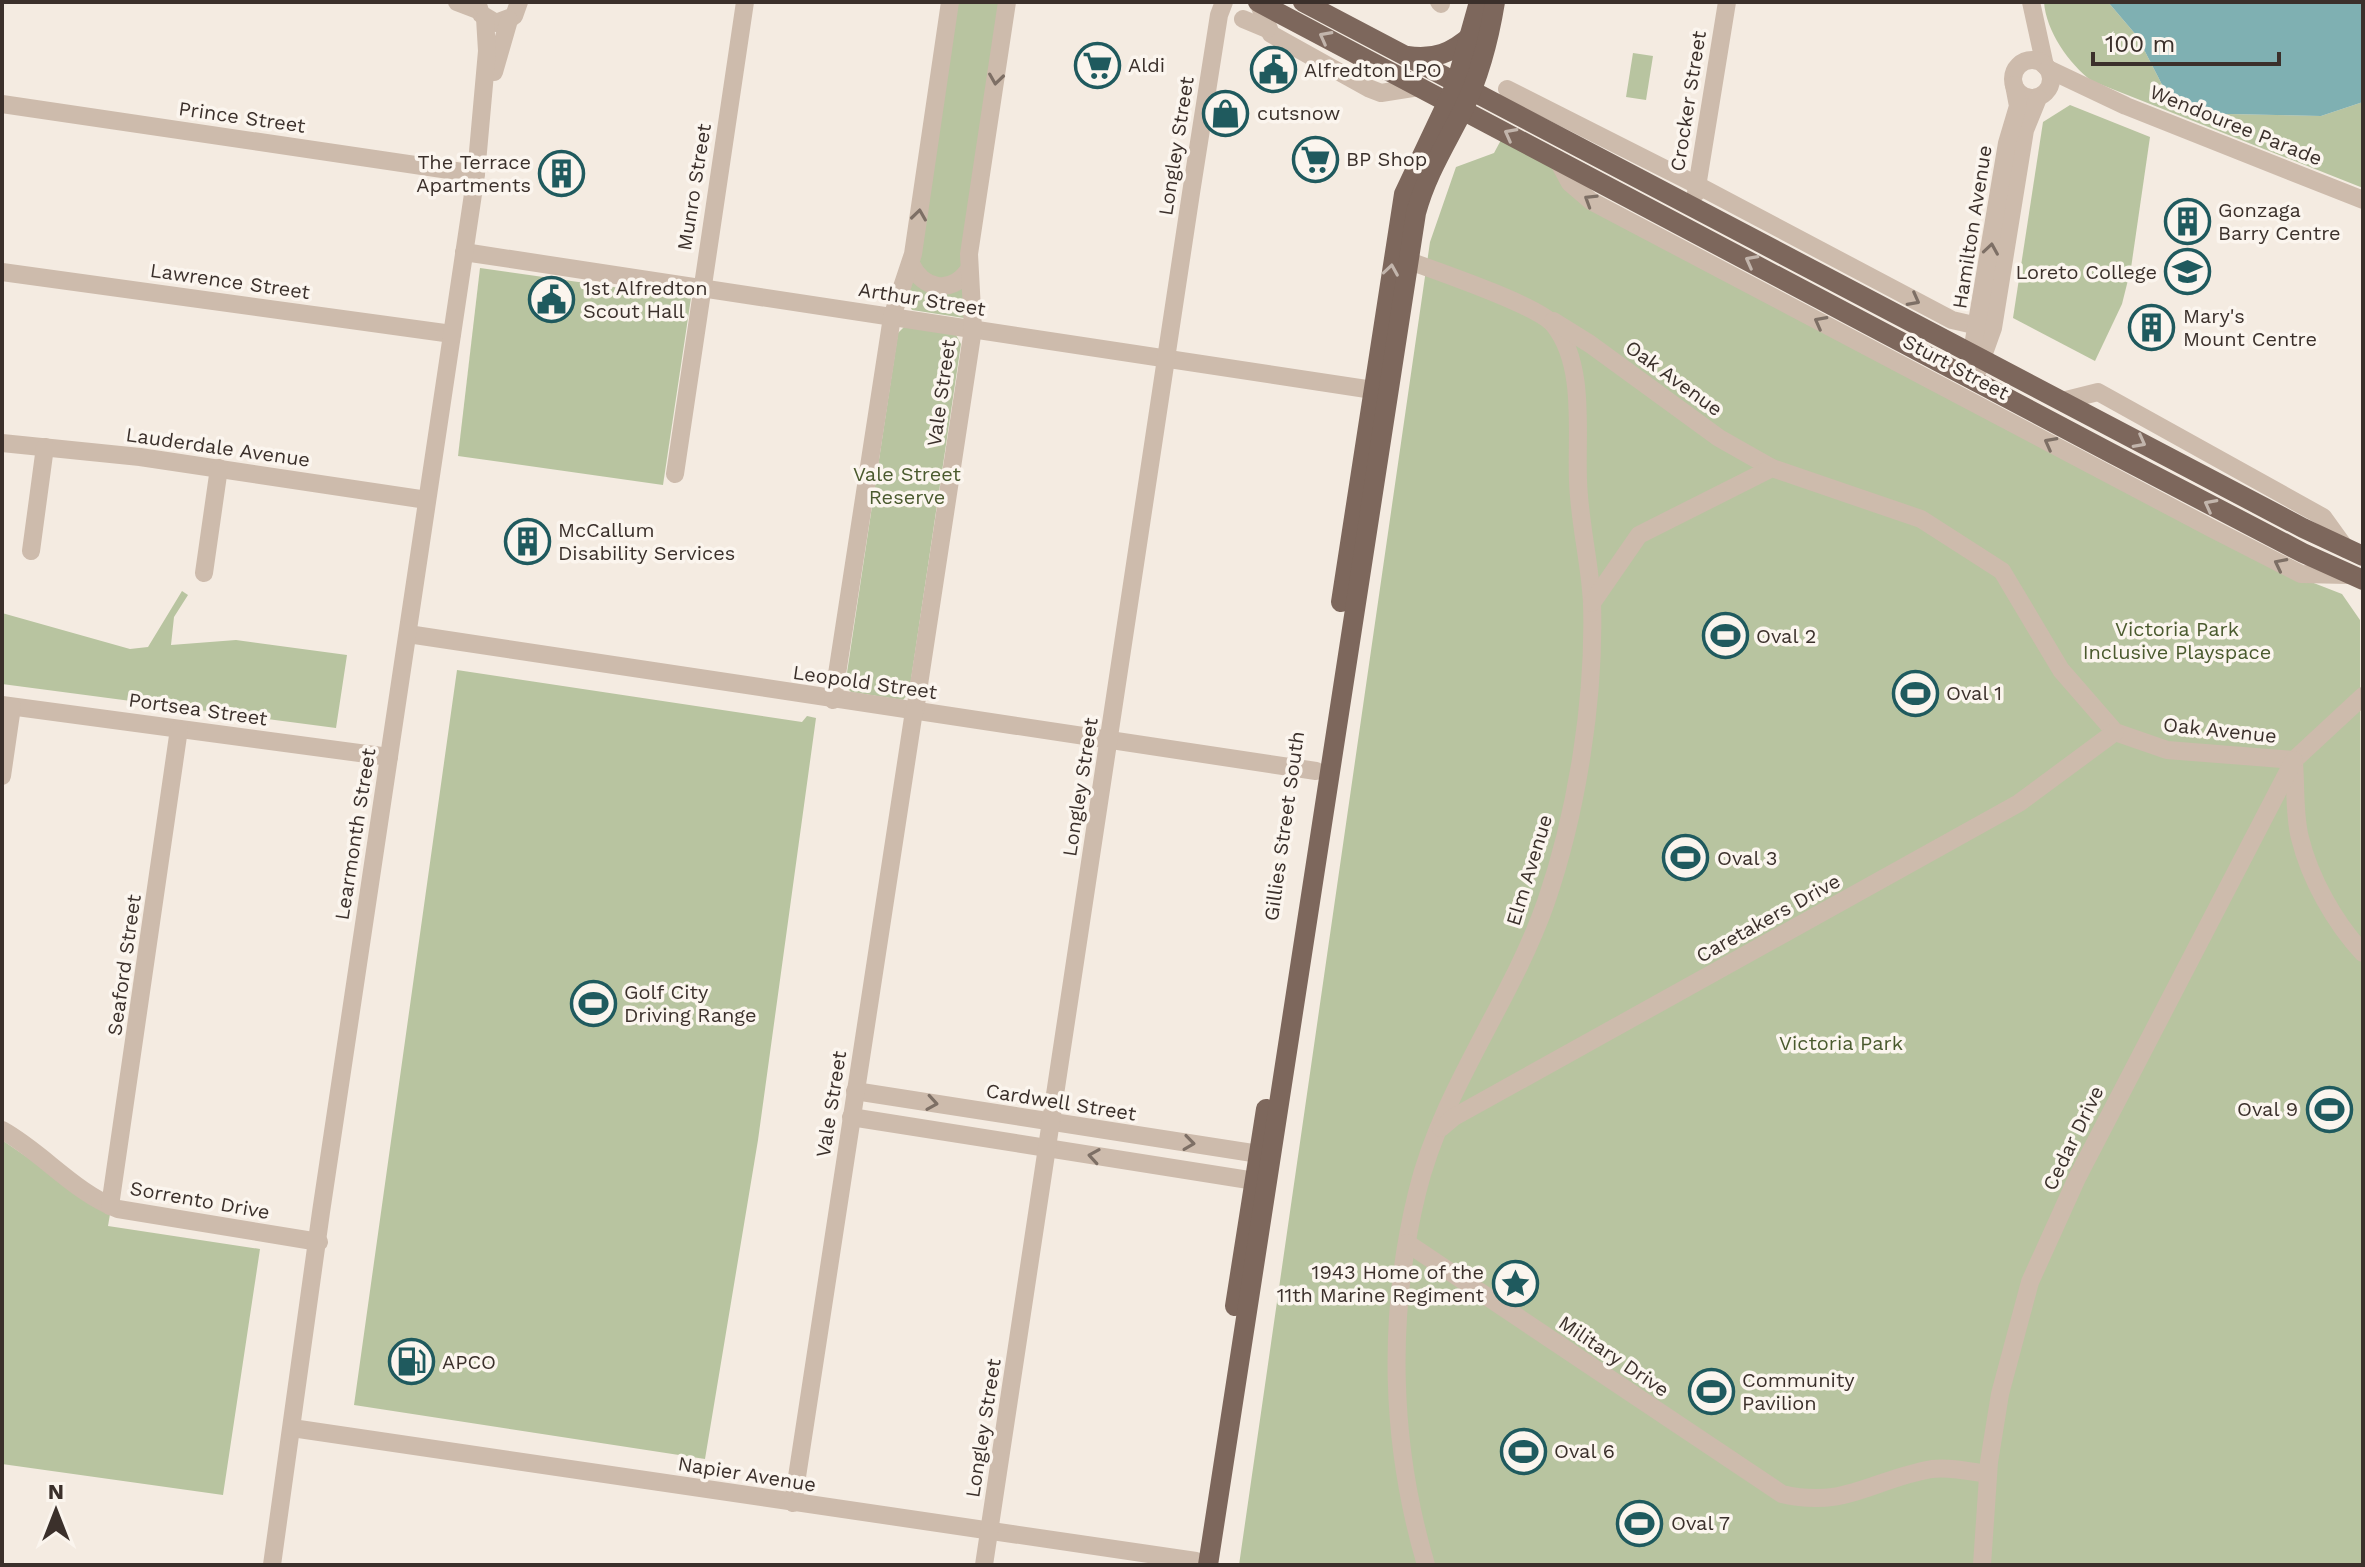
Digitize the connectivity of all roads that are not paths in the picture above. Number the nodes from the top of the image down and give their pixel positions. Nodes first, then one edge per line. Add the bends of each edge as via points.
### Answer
1 (457, 2) edge
2 (519, 2) edge
3 (745, 2) edge
4 (950, 2) edge
5 (1007, 2) edge
6 (1258, 2) edge
7 (1303, 2) edge
8 (1479, 2) edge
9 (1495, 2) edge
10 (1727, 2) edge
11 (1220, 6) edge
12 (480, 10) edge
13 (2032, 10) edge
14 (1243, 19) dead end
15 (509, 20) junction
16 (1267, 29) junction
17 (1472, 35) junction
18 (1399, 56) junction
19 (2019, 65) junction
20 (2046, 67) junction
21 (2014, 85) junction
22 (1419, 87) junction
23 (1507, 89) dead end
24 (2093, 91) junction
25 (1459, 97) junction
26 (2039, 97) junction
27 (2, 104) edge
28 (484, 109) junction
29 (1557, 159) junction
30 (476, 174) junction
31 (1697, 185) junction
32 (2363, 200) edge
33 (1693, 206) junction
34 (464, 252) junction
35 (1409, 261) junction
36 (911, 264) junction
37 (968, 271) junction
38 (2, 272) edge
39 (701, 287) junction
40 (892, 317) junction
41 (1550, 320) junction
42 (1978, 326) junction
43 (973, 329) junction
44 (452, 334) junction
45 (1978, 356) junction
46 (1168, 359) junction
47 (1971, 378) junction
48 (1381, 391) junction
49 (2, 443) edge
50 (45, 447) junction
51 (2106, 461) junction
52 (219, 468) junction
53 (1772, 468) junction
54 (675, 474) dead end
55 (427, 500) junction
56 (31, 551) dead end
57 (2354, 553) edge
58 (204, 573) dead end
59 (2359, 578) edge
60 (1592, 603) junction
61 (408, 634) junction
62 (2363, 696) edge
63 (833, 700) junction
64 (7, 706) edge
65 (915, 711) junction
66 (179, 729) junction
67 (2115, 732) junction
68 (1110, 741) junction
69 (389, 757) junction
70 (2294, 760) junction
71 (1322, 772) junction
72 (2, 776) edge
73 (2363, 953) edge
74 (855, 1091) junction
75 (851, 1117) junction
76 (1051, 1122) junction
77 (2, 1130) edge
78 (1436, 1133) junction
79 (1047, 1149) junction
80 (1266, 1155) junction
81 (1262, 1182) junction
82 (110, 1206) junction
83 (319, 1242) junction
84 (1407, 1243) junction
85 (292, 1428) junction
86 (1987, 1474) junction
87 (793, 1503) junction
88 (990, 1531) junction
89 (1202, 1563) edge
90 (272, 1565) edge
91 (984, 1565) edge
92 (1426, 1565) edge
93 (1982, 1565) edge

1 - 12 street
2 - 15 street, Learmonth Street
3 - 39 street, Munro Street
36 -> 4 street
5 -> 37 street, Vale Street
6 - 16 street, Sturt Street
22 -> 6 main road, Sturt Street
7 - 18 main road, Sturt Street
8 - 17 main road
9 - 25 main road via 1486,47
10 - 31 street, Crocker Street
11 - 46 street, Longley Street
12 - 15 street via 496,23
12 - 28 street, Learmonth Street via 487,51
13 - 19 street via 2027,51
13 - 20 street
14 - 16 street
15 - 28 street, Learmonth Street
16 - 22 street via 1372,91
17 - 18 main road via 1439,56
17 - 25 main road
18 - 25 main road, Sturt Street
19 - 20 street via 2033,60
19 - 21 street
20 - 24 street, Wendouree Parade
20 - 26 street via 2051,82
21 - 26 street via 2023,96
42 -> 21 street, Hamilton Avenue via 2007,143 2018,106
22 - 25 main road, Sturt Street
23 - 31 street, Sturt Street
24 - 26 street, Wendouree Parade
24 - 32 street, Wendouree Parade
29 -> 25 main road, Sturt Street
25 - 33 main road, Sturt Street
25 - 35 main road, Gillies Street South via 1423,189
48 -> 25 main road, Gillies Street South via 1404,194
26 - 45 street, Hamilton Avenue via 2025,130 1995,316
27 - 30 street, Prince Street
28 - 30 street, Learmonth Street
47 -> 29 main road, Sturt Street
51 -> 29 street, Sturt Street via 1591,201 1574,189
30 - 34 street, Learmonth Street
31 - 33 street, Crocker Street
31 -> 42 street, Sturt Street via 1952,320
33 - 45 main road, Sturt Street
34 - 39 street, Arthur Street
34 - 44 street, Learmonth Street
35 - 41 street
35 - 48 main road, Gillies Street South
36 - 37 street via 921,280 938,287 955,283
36 - 40 street
37 - 43 street, Vale Street
38 - 44 street, Lawrence Street
39 - 40 street, Arthur Street
39 - 54 street, Munro Street
40 - 43 street, Arthur Street
40 - 63 street
41 - 53 street, Oak Avenue via 1719,438
41 - 60 street, Elm Avenue via 1564,342 1576,387 1578,485
42 - 45 street, Hamilton Avenue
43 - 46 street, Arthur Street
43 - 65 street, Vale Street
44 - 55 street, Learmonth Street
45 - 47 street, Hamilton Avenue
45 -> 57 main road, Sturt Street
46 - 48 street, Arthur Street
46 - 68 street, Longley Street
47 - 51 main road, Sturt Street
48 - 71 main road, Gillies Street South
49 - 50 street, Lauderdale Avenue
50 - 52 street, Lauderdale Avenue
50 - 56 street
59 -> 51 main road, Sturt Street
52 - 55 street, Lauderdale Avenue
52 - 58 street
53 - 60 street via 1639,535
53 - 67 street, Oak Avenue via 1921,519 2002,571 2061,670
55 - 61 street, Learmonth Street
60 - 78 street, Elm Avenue via 1583,735 1560,856 1530,941
61 - 63 street, Leopold Street
61 - 69 street, Learmonth Street
62 - 70 street, Oak Avenue
63 - 65 street, Leopold Street
64 - 66 street, Portsea Street
64 - 72 street
65 - 68 street, Leopold Street
65 - 74 street, Vale Street
66 - 69 street, Portsea Street
66 - 82 street, Seaford Street
67 - 70 street, Oak Avenue via 2167,750
67 - 78 street, Caretakers Drive via 2019,803 1454,1117
68 - 71 street, Leopold Street
68 - 76 street, Longley Street
69 - 83 street, Learmonth Street
70 - 73 street via 2300,838 2322,894 2346,936
70 - 86 street, Cedar Drive via 2077,1178 2030,1282 2000,1394
71 - 80 main road, Gillies Street South
74 - 75 street, Vale Street
74 -> 76 street, Cardwell Street
75 - 79 street
75 - 87 street, Vale Street
76 - 79 street, Longley Street
76 -> 80 street, Cardwell Street
77 - 82 street, Sorrento Drive
78 - 84 street, Elm Avenue
81 -> 79 street
79 - 88 street, Longley Street
80 - 81 main road, Gillies Street South
81 - 89 main road, Gillies Street South
82 - 83 street, Sorrento Drive
83 - 85 street, Learmonth Street
84 - 86 street, Military Drive via 1782,1494 1834,1499 1939,1469
84 - 92 street, Elm Avenue via 1397,1327 1398,1417 1407,1487
85 - 87 street, Napier Avenue
85 - 90 street, Learmonth Street
86 - 93 street, Cedar Drive
87 - 88 street, Napier Avenue
88 - 89 street, Napier Avenue
88 - 91 street, Longley Street

